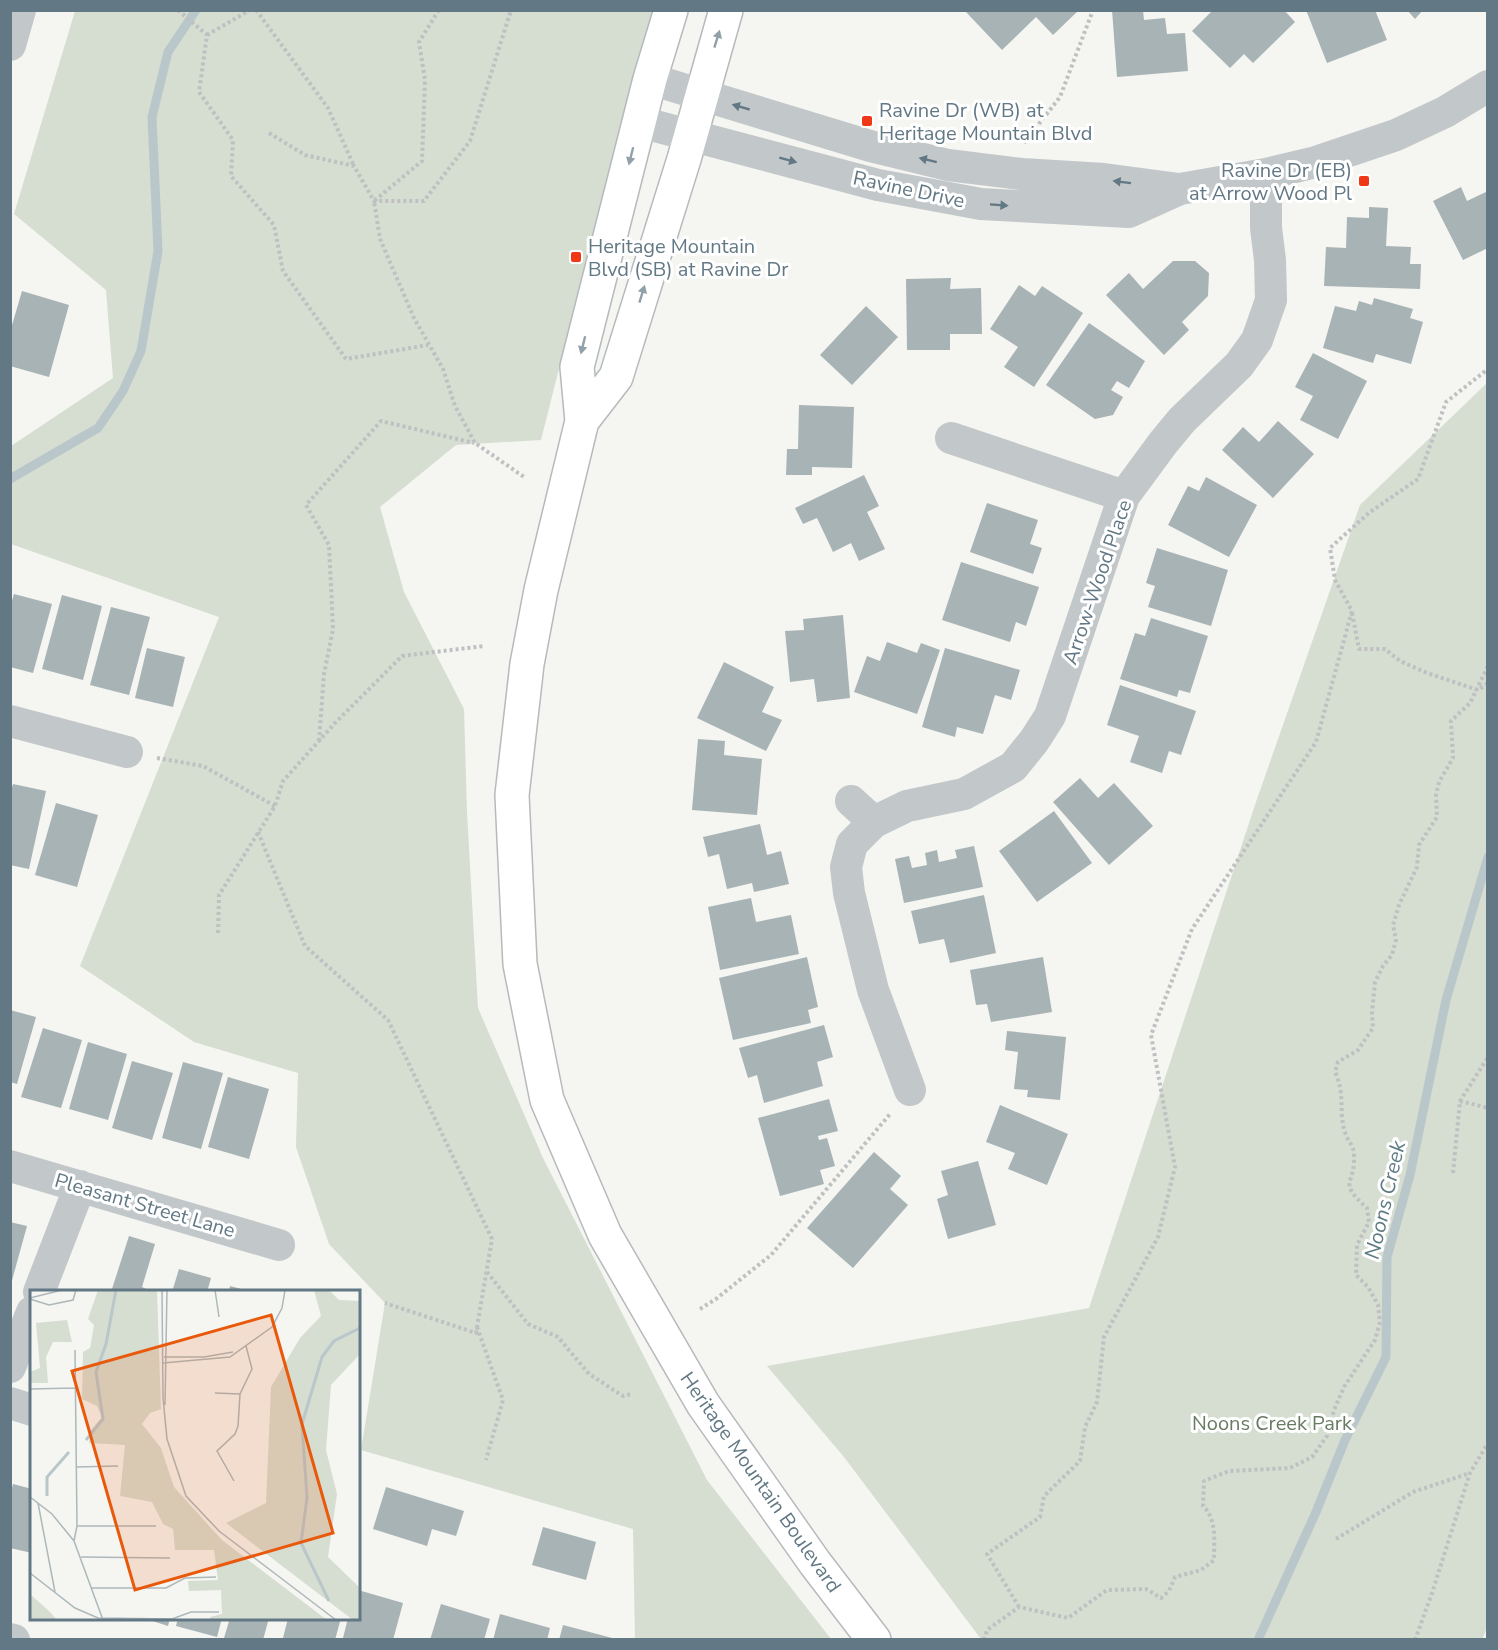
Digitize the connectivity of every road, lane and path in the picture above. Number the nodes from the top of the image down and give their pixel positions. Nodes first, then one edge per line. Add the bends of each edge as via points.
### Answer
1 (20, 10) edge
2 (178, 10) edge
3 (250, 10) edge
4 (256, 10) edge
5 (439, 10) edge
6 (511, 10) edge
7 (671, 10) edge
8 (726, 10) edge
9 (1093, 10) edge
10 (207, 35) junction
11 (10, 45) edge
12 (650, 79) junction
13 (1488, 86) edge
14 (701, 96) junction
15 (640, 122) junction
16 (269, 133) dead end
17 (690, 136) junction
18 (1019, 149) dead end
19 (354, 166) junction
20 (1266, 174) junction
21 (1180, 189) junction
22 (375, 201) junction
23 (428, 345) junction
24 (1488, 369) edge
25 (582, 421) junction
26 (951, 438) dead end
27 (475, 443) junction
28 (524, 477) dead end
29 (1124, 496) junction
30 (1352, 612) junction
31 (484, 646) dead end
32 (1488, 666) edge
33 (1488, 683) edge
34 (1478, 690) junction
35 (10, 721) edge
36 (319, 741) junction
37 (127, 752) joint
38 (851, 801) dead end
39 (274, 806) junction
40 (874, 822) junction
41 (258, 832) junction
42 (218, 933) dead end
43 (1488, 1057) edge
44 (909, 1090) joint
45 (1460, 1101) junction
46 (1488, 1108) edge
47 (10, 1166) edge
48 (1454, 1173) dead end
49 (80, 1186) junction
50 (279, 1245) dead end
51 (486, 1271) junction
52 (40, 1290) edge
53 (385, 1303) dead end
54 (700, 1309) dead end
55 (30, 1317) edge
56 (477, 1326) junction
57 (10, 1367) edge
58 (632, 1394) dead end
59 (10, 1403) edge
60 (30, 1409) edge
61 (1488, 1443) edge
62 (486, 1461) dead end
63 (1470, 1473) junction
64 (1336, 1539) dead end
65 (1019, 1607) junction
66 (874, 1640) edge
67 (984, 1640) edge
68 (1415, 1640) edge

1 - 11 street
2 - 10 path
3 - 10 path
4 - 19 path via 328,108
5 - 22 path via 419,42 425,80 422,161
6 - 22 path via 470,141 424,201
7 - 12 main road, Heritage Mountain Boulevard
14 -> 8 main road, Heritage Mountain Boulevard
9 - 18 path via 1060,97
10 - 23 path via 200,92 232,140 231,176 274,225 283,271 346,359
12 - 14 street, Ravine Drive
12 - 15 main road, Heritage Mountain Boulevard
13 - 20 street, Ravine Drive via 1396,135
14 - 17 main road, Heritage Mountain Boulevard
21 -> 14 street, Ravine Drive via 948,165
15 - 17 street, Ravine Drive
15 -> 25 main road, Heritage Mountain Boulevard via 577,367
16 - 19 path via 305,155
17 -> 21 street, Ravine Drive via 878,185 981,204 1129,212
25 -> 17 main road, Heritage Mountain Boulevard via 616,377
19 - 22 path
20 - 21 street, Ravine Drive
20 - 29 street, Arrow-Wood Place via 1271,291 1257,340 1239,365 1169,435
22 - 23 path via 380,238
23 - 27 path via 443,369 455,406
24 - 30 path via 1446,402 1418,479 1370,512 1330,548 1335,580
25 - 66 main road, Heritage Mountain Boulevard via 529,653 512,795 520,964 547,1100 605,1235 703,1404
26 - 29 street
27 - 28 path
27 - 36 path via 381,421 306,505 329,545 333,630 324,674
29 - 40 street, Arrow-Wood Place via 1062,684 1050,716 1034,741 1013,767 964,794 907,806
30 - 34 path via 1359,649 1385,650 1427,673
30 - 65 path via 1317,742 1192,928 1151,1035 1175,1167 1158,1237 1104,1336 1097,1402 1085,1427 1080,1461 1044,1496 1040,1517 987,1554
31 - 36 path via 402,656
32 - 34 path
33 - 34 path
34 - 65 path via 1451,721 1454,758 1439,782 1437,817 1419,845 1417,867 1399,904 1393,925 1396,940 1392,955 1375,982 1373,1028 1358,1050 1338,1062 1335,1072 1343,1101 1341,1116 1354,1153 1349,1188 1367,1208 1369,1222 1357,1245 1356,1275 1378,1305 1380,1322 1375,1340 1344,1388 1327,1436 1312,1457 1290,1468 1229,1471 1204,1481 1203,1506 1210,1513 1214,1560 1201,1570 1175,1577 1170,1591 1161,1598 1146,1589 1107,1590 1068,1618
35 - 37 street
36 - 39 path via 283,781
37 - 39 path via 203,766
38 - 40 street
39 - 41 path
40 - 44 street, Arrow-Wood Place via 852,844 846,867 849,893 873,990
41 - 42 path via 219,895
41 - 51 path via 305,946 388,1020 492,1239
43 - 45 path
44 - 54 path via 771,1255
45 - 46 path
45 - 48 path
47 - 49 street, Pleasant Street Lane
49 - 50 street, Pleasant Street Lane
49 - 52 street
51 - 56 path
51 - 58 path via 528,1324 558,1336 589,1374 623,1396
53 - 56 path via 476,1333
55 - 57 street
56 - 62 path via 503,1400
59 - 60 street
61 - 63 path
63 - 64 path via 1413,1492
63 - 68 path
65 - 67 path via 987,1630

